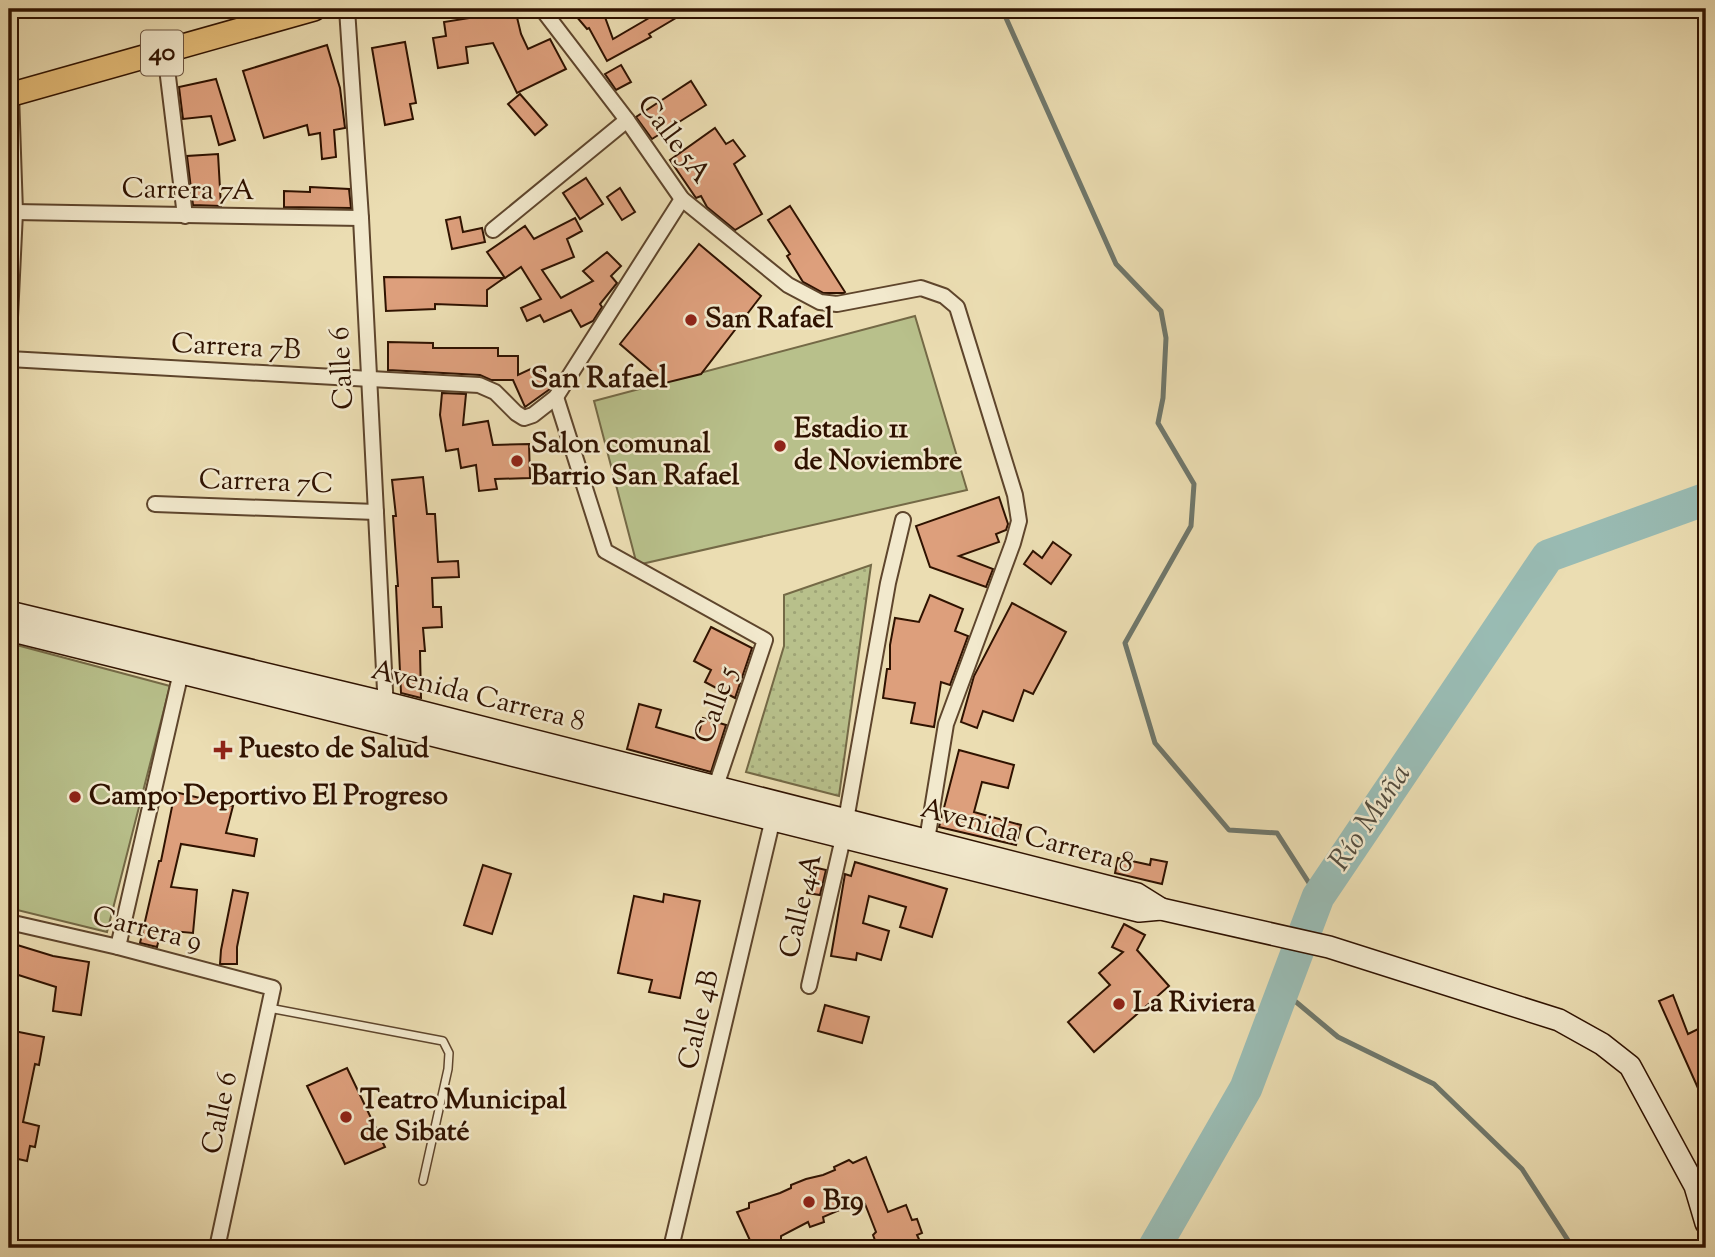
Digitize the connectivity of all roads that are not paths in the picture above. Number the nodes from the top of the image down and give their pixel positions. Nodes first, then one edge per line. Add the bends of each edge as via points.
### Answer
1 (314, 9) edge
2 (347, 9) edge
3 (542, 9) edge
4 (165, 52) junction
5 (10, 95) edge
6 (628, 120) junction
7 (682, 199) junction
8 (15, 212) junction
9 (185, 216) junction
10 (361, 218) junction
11 (493, 230) dead end
12 (9, 338) edge
13 (9, 359) edge
14 (368, 380) junction
15 (556, 397) junction
16 (155, 504) dead end
17 (376, 512) junction
18 (903, 520) dead end
19 (9, 612) edge
20 (9, 630) edge
21 (181, 672) junction
22 (387, 702) junction
23 (384, 725) junction
24 (716, 786) junction
25 (774, 811) junction
26 (844, 829) junction
27 (927, 840) junction
28 (1161, 909) junction
29 (9, 922) edge
30 (118, 947) junction
31 (808, 986) dead end
32 (273, 988) joint
33 (269, 1008) junction
34 (423, 1181) dead end
35 (1706, 1223) edge
36 (216, 1248) edge
37 (671, 1248) edge

1 - 4 main road, 40
2 - 10 street, Calle 6
3 - 6 street, Calle 5A
4 - 5 main road, 40
4 - 9 street
5 - 8 street
6 - 7 street, Calle 5A
6 - 11 street
7 - 15 street
7 - 27 street, Calle 5A via 788,285 820,302 837,304 921,288 944,296 957,307 1019,521 946,723
8 - 9 street, Carrera 7A
8 - 12 street
9 - 10 street, Carrera 7A
10 - 14 street, Calle 6
13 - 14 street, Carrera 7B
14 - 15 street, Carrera 7B via 479,385 495,392 524,418
14 - 17 street, Calle 6
15 - 24 street, Calle 5 via 605,551 765,640
16 - 17 street, Carrera 7C
17 - 22 street, Calle 6
18 - 26 street
19 - 22 street, Avenida Carrera 8
20 - 21 street, Avenida Carrera 8
21 - 23 street, Avenida Carrera 8
21 - 30 street
22 - 23 street, Calle 6
22 - 24 street, Avenida Carrera 8
23 - 25 street, Avenida Carrera 8
24 - 25 street, Avenida Carrera 8
25 - 26 street, Avenida Carrera 8
25 - 37 street, Calle 4B
26 - 27 street, Avenida Carrera 8
26 - 28 street, Avenida Carrera 8 via 1139,911
26 - 31 street, Calle 4A
27 - 28 street, Avenida Carrera 8 via 1137,894
28 - 35 street via 1329,947 1559,1020 1602,1044 1630,1066 1695,1186
29 - 30 street, Carrera 9
30 - 32 street, Carrera 9
32 - 33 street, Calle 6
33 - 34 lane via 443,1041 449,1053 448,1069
33 - 36 street, Calle 6

